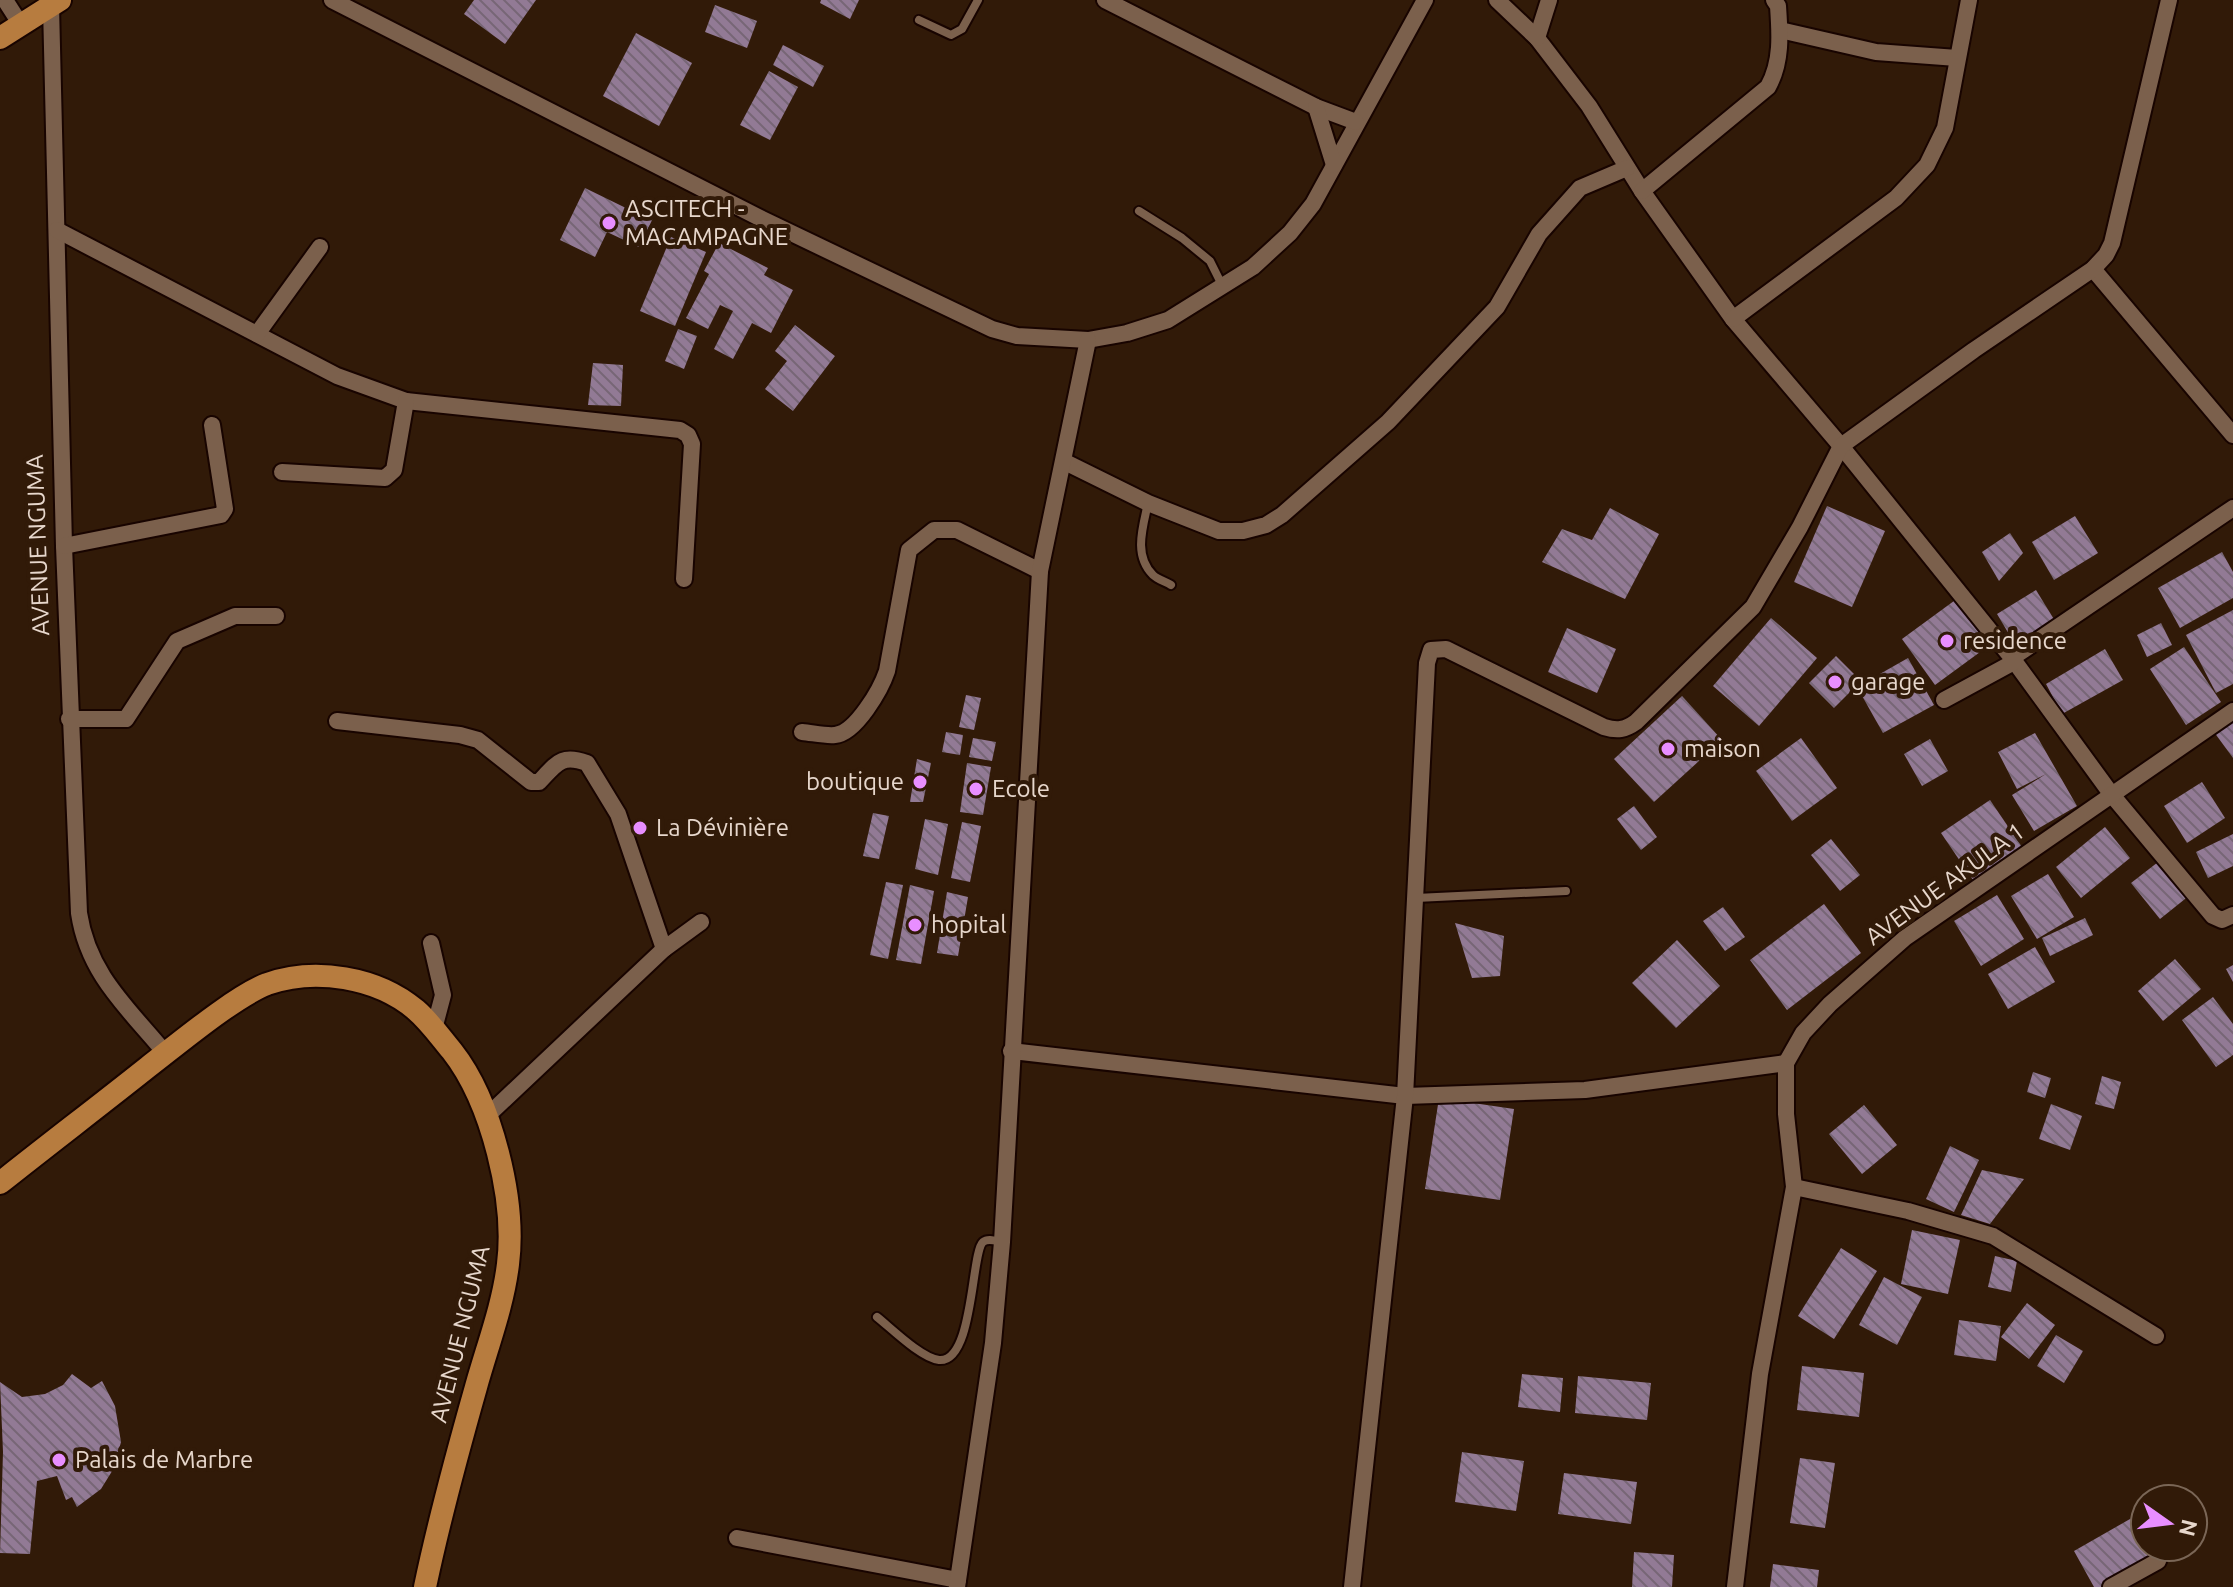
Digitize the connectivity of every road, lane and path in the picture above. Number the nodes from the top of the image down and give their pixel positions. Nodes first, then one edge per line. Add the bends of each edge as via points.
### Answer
1 (5, 0) edge
2 (332, 0) edge
3 (978, 0) edge
4 (1105, 0) edge
5 (1425, 0) edge
6 (1497, 0) edge
7 (1549, 0) edge
8 (1774, 0) edge
9 (1969, 0) edge
10 (2169, 0) edge
11 (56, 3) edge
12 (919, 20) dead end
13 (21, 25) junction
14 (1780, 30) junction
15 (0, 38) edge
16 (1537, 38) junction
17 (1957, 58) junction
18 (1316, 107) junction
19 (1356, 122) junction
20 (1334, 165) junction
21 (1627, 168) junction
22 (1642, 191) junction
23 (1139, 211) dead end
24 (57, 230) junction
25 (320, 247) dead end
26 (2093, 269) junction
27 (1222, 285) junction
28 (1733, 319) junction
29 (257, 334) junction
30 (1088, 340) junction
31 (406, 401) junction
32 (212, 425) dead end
33 (2233, 435) edge
34 (1841, 446) junction
35 (1065, 462) junction
36 (282, 472) dead end
37 (1148, 503) junction
38 (2233, 508) edge
39 (64, 546) junction
40 (1040, 571) junction
41 (684, 579) dead end
42 (1171, 585) dead end
43 (276, 616) dead end
44 (2013, 660) junction
45 (1944, 700) dead end
46 (2233, 711) edge
47 (69, 719) junction
48 (337, 721) dead end
49 (802, 732) dead end
50 (2112, 795) junction
51 (1566, 891) dead end
52 (1415, 898) junction
53 (2228, 918) edge
54 (701, 922) dead end
55 (431, 943) dead end
56 (664, 949) junction
57 (434, 1029) junction
58 (1011, 1051) junction
59 (166, 1054) junction
60 (1786, 1063) junction
61 (1405, 1096) junction
62 (486, 1117) junction
63 (0, 1183) edge
64 (1794, 1187) junction
65 (1002, 1242) junction
66 (877, 1317) dead end
67 (2156, 1336) dead end
68 (737, 1538) dead end
69 (2154, 1563) edge
70 (958, 1584) edge
71 (425, 1587) edge
72 (1352, 1587) edge
73 (1735, 1587) edge
74 (2111, 1587) edge

1 - 13 street
2 - 30 street via 762,219 992,329 1017,336
3 - 12 lane via 962,29 951,35
4 - 18 street
5 - 19 street
6 - 16 street
7 - 16 street
8 - 14 street
9 - 17 street
10 - 26 street via 2112,243
11 - 13 main road
11 - 24 street, AVENUE NGUMA
13 - 15 main road
14 - 17 street via 1876,52
14 - 22 street via 1777,72 1768,87
16 - 21 street via 1589,106
17 - 28 street via 1945,128 1927,165 1896,198
18 - 19 street
18 - 20 street
19 - 20 street
20 - 27 street via 1290,233 1253,267
21 - 22 street
21 - 37 street via 1580,188 1539,234 1497,307 1388,422 1282,515 1243,531 1219,531
22 - 28 street
23 - 27 lane via 1210,261
24 - 29 street
24 - 39 street, AVENUE NGUMA
25 - 29 street
26 - 33 street
26 - 34 street
27 - 30 street via 1168,320
28 - 34 street
29 - 31 street via 350,382
30 - 35 street
31 - 36 street via 390,476
31 - 41 street via 680,430 688,435 692,444
32 - 39 street via 223,513
34 - 44 street
34 - 52 street via 1753,607 1628,728 1604,727 1446,649 1431,650
35 - 37 street
35 - 40 street
37 - 42 lane via 1140,539 1143,556 1153,575
38 - 44 street
39 - 47 street, AVENUE NGUMA
40 - 49 street via 957,530 934,530 909,550 881,687 845,732
40 - 58 street
43 - 47 street via 235,616 177,641 126,719
44 - 45 street
44 - 50 street
46 - 50 street, AVENUE AKULA 1
47 - 59 street, AVENUE NGUMA via 83,938 105,980
48 - 56 street via 478,740 531,782 539,782 571,757 587,763 618,814
50 - 53 street via 2213,916
50 - 60 street, AVENUE AKULA 1 via 1905,938 1821,1014
51 - 52 lane
52 - 61 street
54 - 56 street
55 - 57 street via 443,995
56 - 62 street
57 - 59 main road, AVENUE NGUMA via 391,994 337,977 307,975 267,984 242,998
57 - 62 main road, AVENUE NGUMA via 460,1061
58 - 61 street
58 - 65 street
59 - 63 main road, AVENUE NGUMA
60 - 61 street via 1585,1090
60 - 64 street
61 - 72 street
62 - 71 main road, AVENUE NGUMA via 511,1224 508,1266
64 - 67 street via 1993,1236
64 - 73 street via 1760,1374
65 - 66 lane via 982,1243 966,1325 948,1358 924,1354
65 - 70 street
68 - 70 street
69 - 74 street

